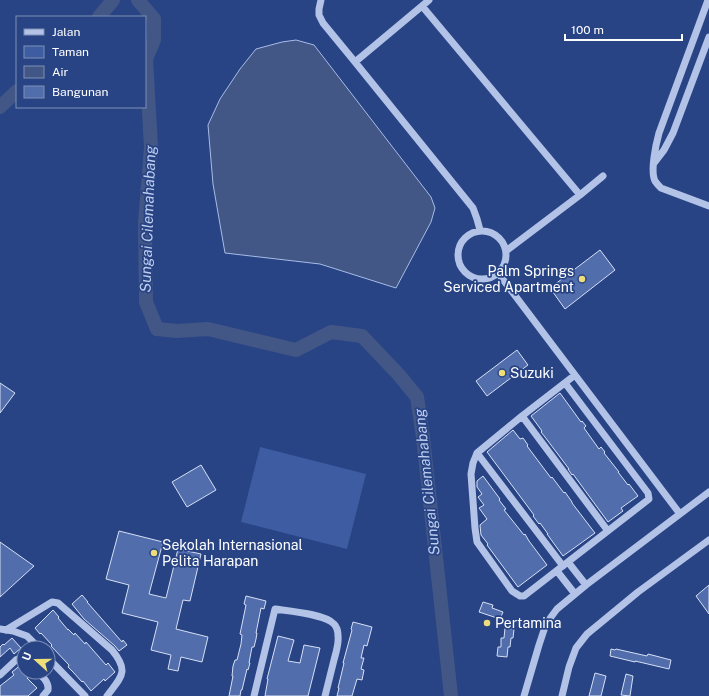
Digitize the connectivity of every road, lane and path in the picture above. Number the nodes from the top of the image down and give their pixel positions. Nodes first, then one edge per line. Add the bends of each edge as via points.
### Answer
1 (321, 0) edge
2 (429, 0) edge
3 (708, 0) edge
4 (422, 6) junction
5 (709, 37) edge
6 (355, 62) junction
7 (654, 163) junction
8 (604, 176) dead end
9 (580, 196) junction
10 (709, 206) edge
11 (480, 230) junction
12 (506, 251) junction
13 (498, 273) junction
14 (575, 375) junction
15 (565, 383) junction
16 (522, 416) junction
17 (477, 454) junction
18 (709, 492) edge
19 (680, 514) junction
20 (608, 531) junction
21 (709, 540) edge
22 (562, 566) junction
23 (586, 585) junction
24 (575, 594) junction
25 (3, 630) edge
26 (31, 640) edge
27 (16, 660) edge
28 (56, 666) edge
29 (0, 675) edge
30 (46, 680) edge
31 (44, 696) edge
32 (85, 696) edge
33 (107, 696) edge
34 (254, 696) edge
35 (325, 696) edge
36 (524, 696) edge
37 (562, 696) edge

1 - 6 street via 320,18
2 - 4 street
3 - 7 street via 659,133
4 - 6 street
4 - 9 street
5 - 7 street via 673,133
6 - 11 street via 473,208
7 - 10 street via 658,186
8 - 9 street
9 - 12 street
11 - 12 street via 500,238
11 - 13 street via 465,237 460,244 458,261 461,269 475,279 483,280
12 - 13 street via 505,263
13 - 14 street
14 - 15 street
14 - 19 street
15 - 16 street
15 - 20 street via 649,496 649,499
16 - 17 street
16 - 20 street
17 - 22 street
17 - 22 street via 471,474 477,542 512,591 524,596
18 - 19 street
19 - 23 street
20 - 22 street
21 - 37 street via 638,592 587,634 576,648
22 - 23 street
22 - 24 street
23 - 24 street
24 - 36 street via 557,609 545,627
25 - 26 street via 27,636
25 - 33 street via 52,602 58,603 119,659 122,674
27 - 29 street
28 - 32 street
30 - 31 street via 48,690
34 - 35 street via 275,609 307,613 333,623 337,629 337,646

